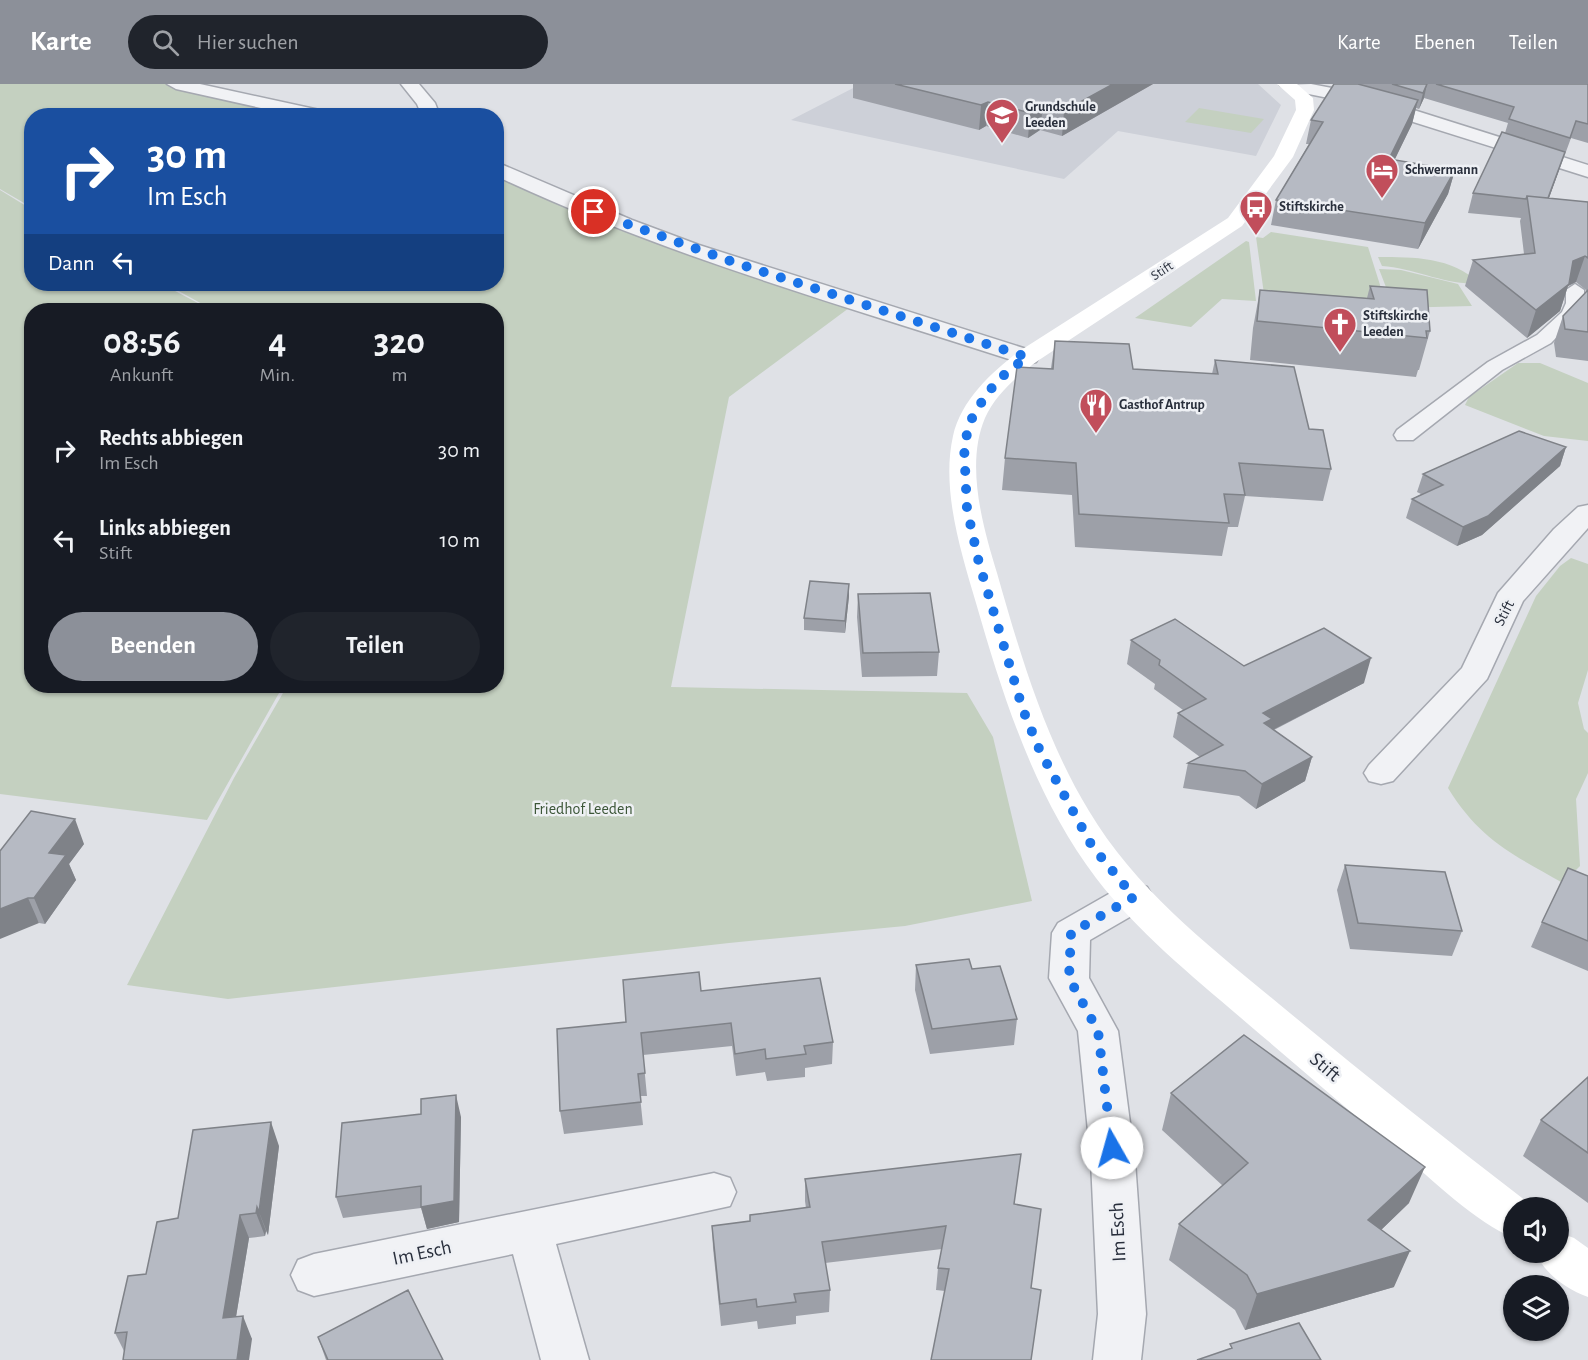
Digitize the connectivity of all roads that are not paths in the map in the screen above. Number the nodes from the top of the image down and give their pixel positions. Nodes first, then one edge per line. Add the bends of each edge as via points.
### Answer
1 (176, 84) edge
2 (410, 84) edge
3 (1287, 85) edge
4 (287, 108) edge
5 (428, 108) edge
6 (1305, 110) junction
7 (1402, 114) junction
8 (504, 171) edge
9 (1588, 171) edge
10 (1575, 290) edge
11 (1027, 357) junction
12 (1405, 435) dead end
13 (1588, 513) edge
14 (1576, 542) edge
15 (1381, 773) dead end
16 (1139, 902) junction
17 (714, 1192) dead end
18 (1503, 1209) edge
19 (529, 1230) junction
20 (1569, 1261) edge
21 (314, 1275) dead end
22 (1588, 1276) edge
23 (565, 1360) edge
24 (1117, 1360) edge

1 - 4 street
2 - 5 street
3 - 6 main road via 1304,98
3 - 7 street via 1357,98
6 - 7 street
6 - 11 main road, Stift via 1283,158 1234,222
7 - 9 street
8 - 11 street via 646,232
10 - 12 street via 1570,314 1545,339 1495,366
11 - 16 main road, Stift via 987,393 971,420 964,445 967,509 1023,710 1040,751 1092,846
13 - 14 street, Stift
14 - 15 street, Stift via 1509,599 1476,672
16 - 18 main road, Stift via 1204,964 1390,1121
16 - 24 street, Im Esch via 1071,933 1069,978 1098,1031 1113,1161 1122,1302
17 - 19 street, Im Esch
19 - 21 street, Im Esch
19 - 23 street
20 - 22 main road

